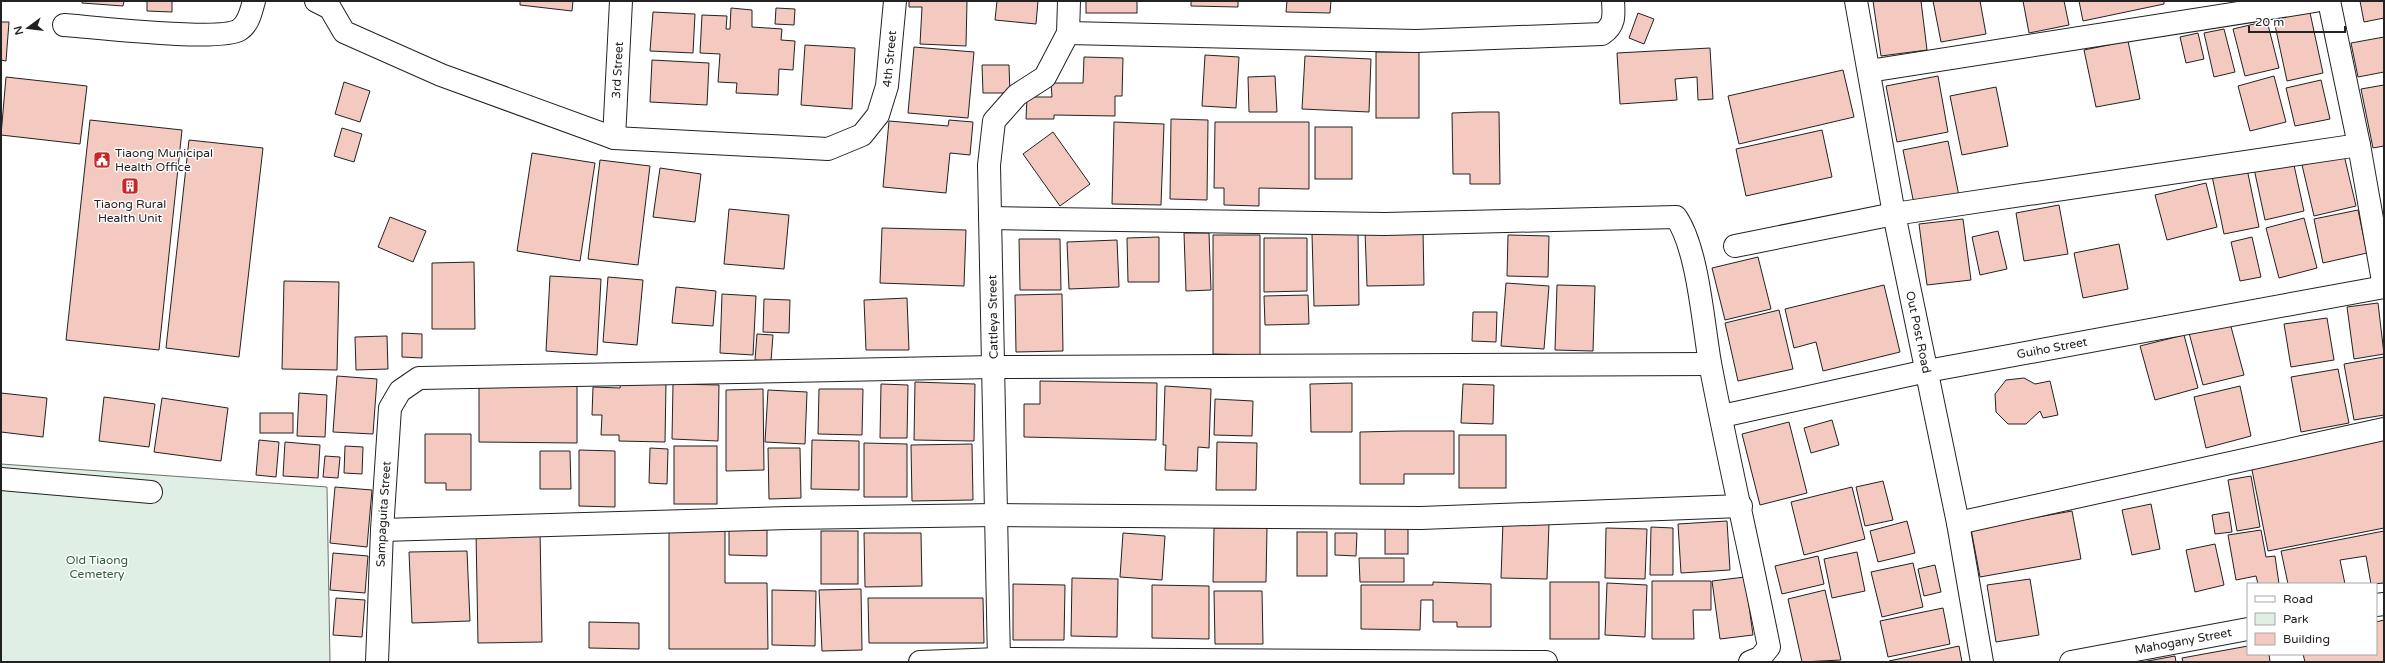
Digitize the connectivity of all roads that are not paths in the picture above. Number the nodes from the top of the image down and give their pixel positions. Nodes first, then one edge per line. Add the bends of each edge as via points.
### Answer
1 (254, 1) edge
2 (621, 1) edge
3 (895, 1) edge
4 (1069, 1) edge
5 (1613, 1) edge
6 (1856, 1) edge
7 (2315, 1) edge
8 (2329, 1) edge
9 (326, 3) edge
10 (64, 25) dead end
11 (1068, 34) junction
12 (1869, 71) junction
13 (614, 138) junction
14 (2359, 145) junction
15 (1894, 214) junction
16 (990, 218) junction
17 (1735, 246) dead end
18 (2384, 287) edge
19 (1710, 364) junction
20 (994, 367) junction
21 (1927, 371) junction
22 (1722, 416) junction
23 (2384, 429) edge
24 (1, 479) edge
25 (151, 492) dead end
26 (1741, 506) junction
27 (996, 515) junction
28 (1958, 523) junction
29 (382, 530) junction
30 (2247, 629) edge
31 (999, 661) edge
32 (377, 662) edge
33 (920, 662) edge
34 (1546, 662) edge
35 (1750, 662) edge
36 (1982, 662) edge
37 (2071, 662) edge

1 - 10 street via 248,21 238,30 211,36
2 - 13 street, 3rd Street
3 - 13 street, 4th Street via 887,86 878,115 862,135 828,149
4 - 11 street, Cattleya Street
5 - 11 street via 1614,18 1610,28 1602,34 1416,41
6 - 12 street, Out Post Road
7 - 12 street
8 - 14 street
9 - 13 street via 344,32 441,75
11 - 16 street, Cattleya Street via 1045,77 1017,95 994,121 989,165
12 - 15 street, Out Post Road
14 - 15 street
14 - 18 street
15 - 17 street
15 - 21 street, Out Post Road
16 - 19 street via 1385,224 1676,217 1686,230
16 - 20 street, Cattleya Street
18 - 21 street, Guiho Street
19 - 20 street
19 - 22 street
20 - 27 street, Cattleya Street
20 - 29 street, Sampaguita Street via 419,378 400,391 390,408
21 - 22 street, Guiho Street
21 - 28 street, Out Post Road
22 - 26 street
23 - 28 street
24 - 25 street
26 - 27 street via 1421,518
26 - 35 street via 1769,647 1760,658
27 - 29 street via 789,518
27 - 31 street, Cattleya Street
28 - 36 street, Out Post Road
29 - 32 street, Sampaguita Street
30 - 37 street, Mahogany Street
31 - 33 street
31 - 34 street

